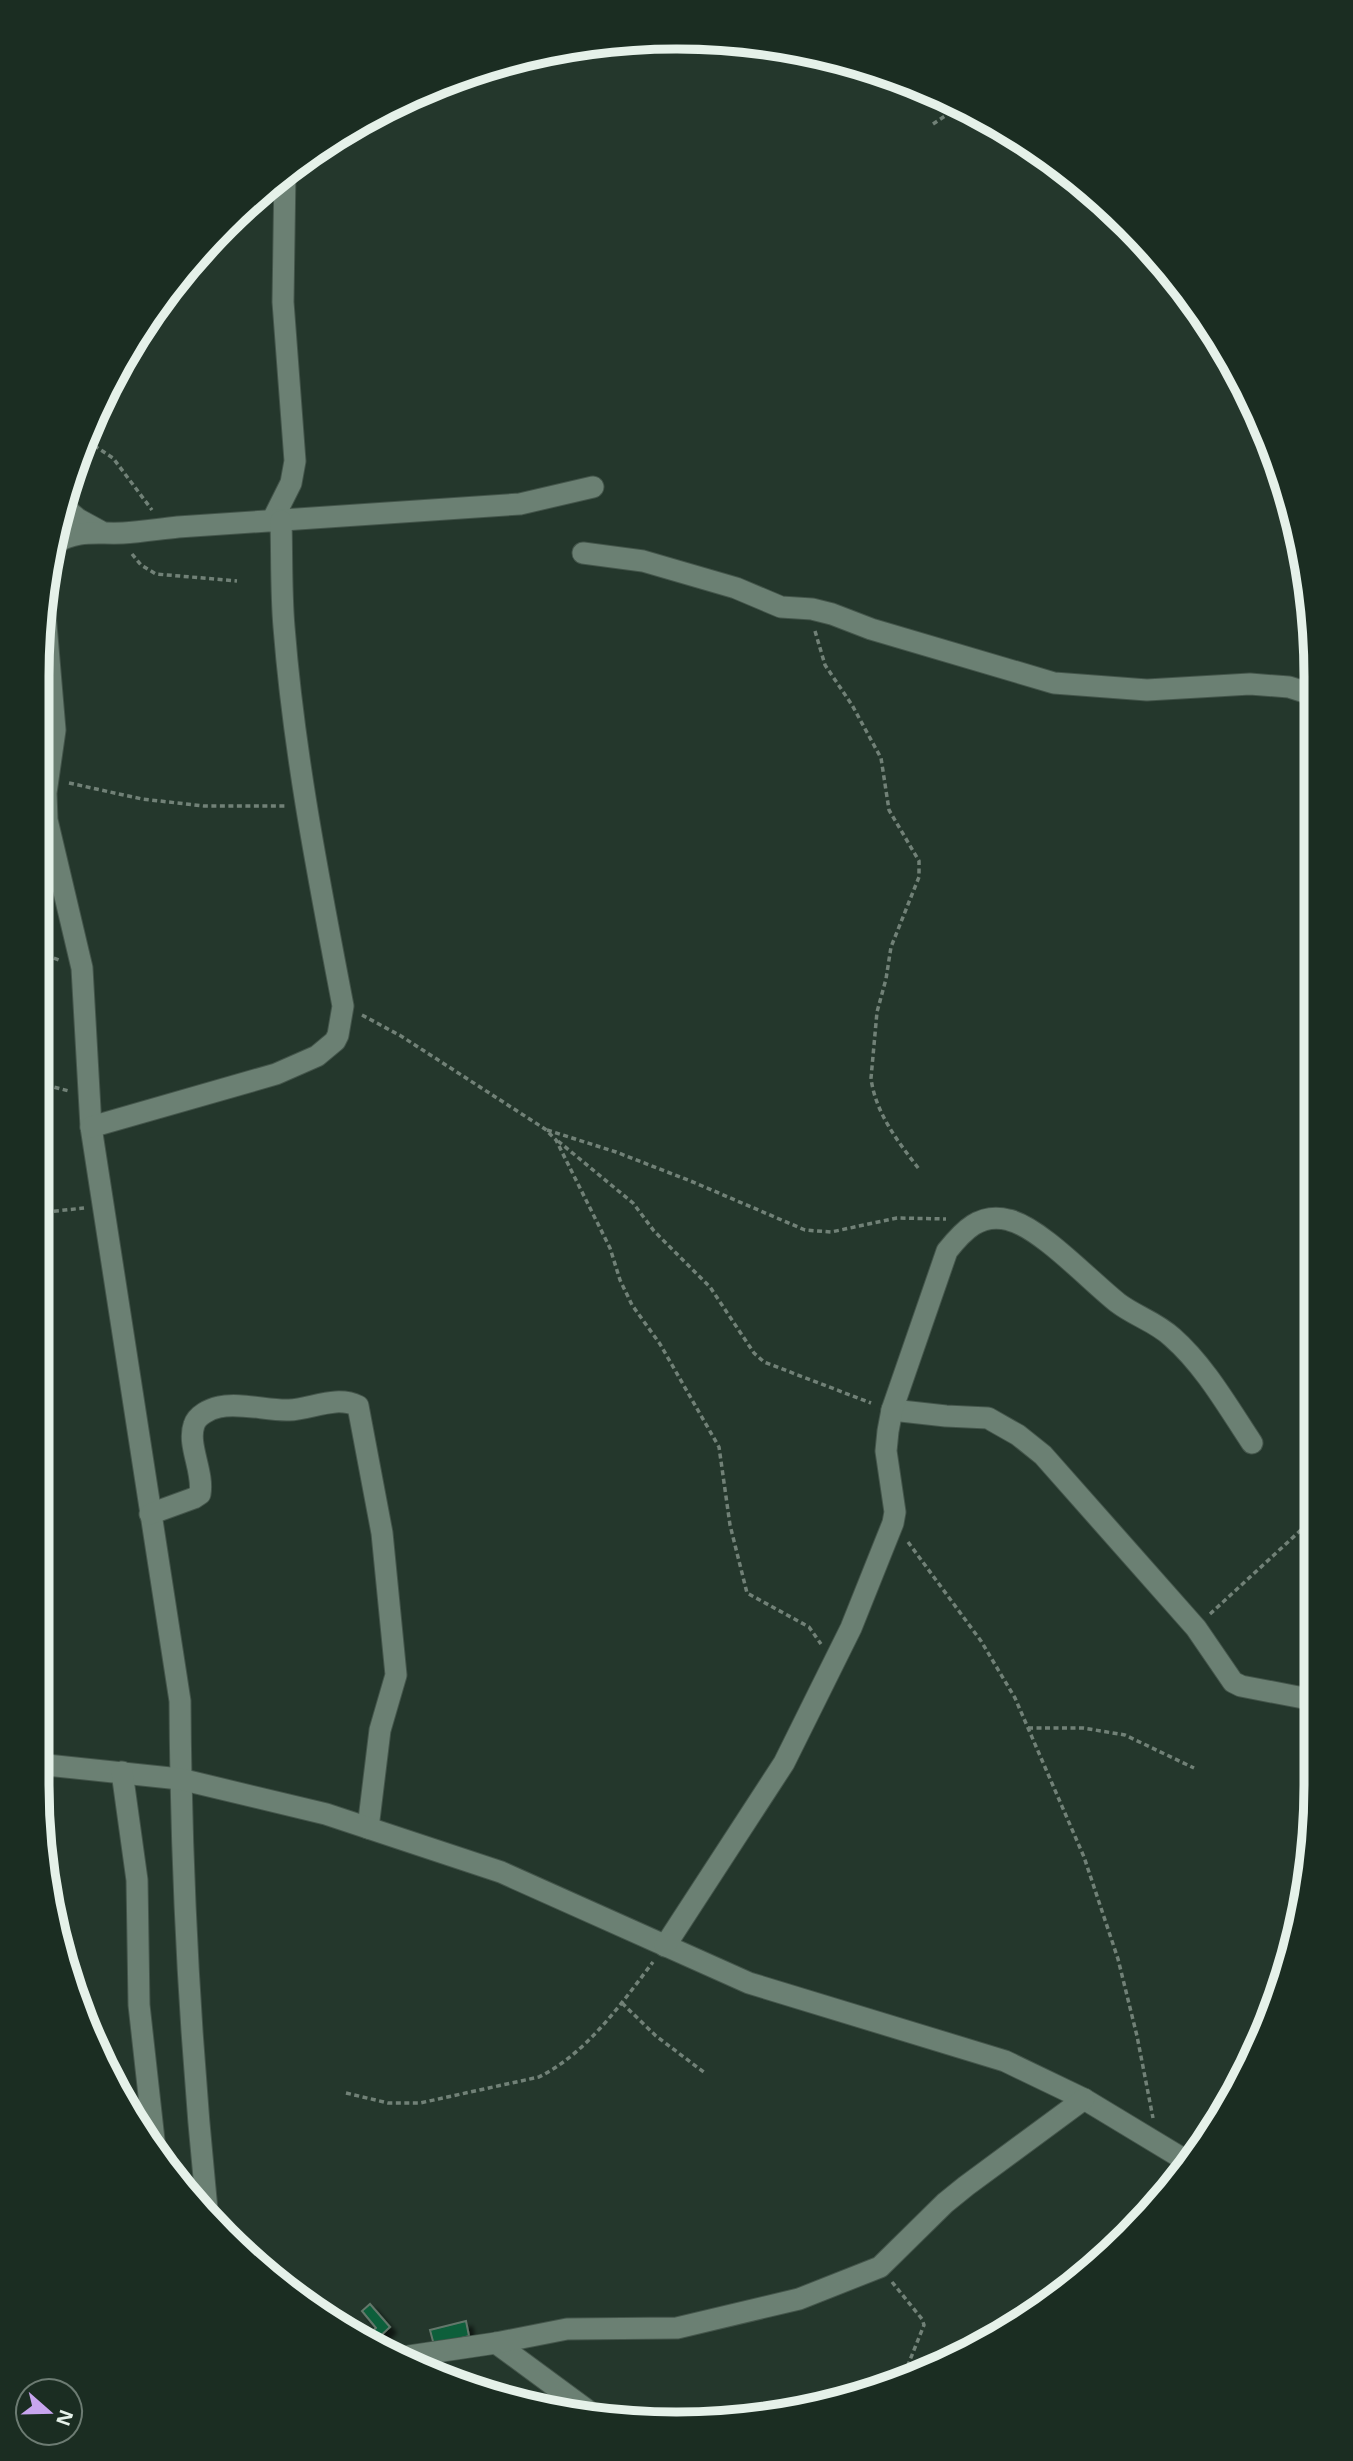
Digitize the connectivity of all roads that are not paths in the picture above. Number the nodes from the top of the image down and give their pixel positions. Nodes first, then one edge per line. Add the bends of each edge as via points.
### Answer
1 (285, 187) edge
2 (593, 487) dead end
3 (70, 513) edge
4 (277, 521) junction
5 (109, 533) junction
6 (65, 538) edge
7 (583, 554) dead end
8 (49, 663) edge
9 (1304, 692) edge
10 (49, 772) edge
11 (49, 828) edge
12 (91, 1127) junction
13 (892, 1410) junction
14 (1252, 1443) dead end
15 (150, 1514) junction
16 (1304, 1698) edge
17 (49, 1765) edge
18 (122, 1772) junction
19 (180, 1779) junction
20 (368, 1828) junction
21 (665, 1946) junction
22 (1084, 2099) junction
23 (153, 2130) edge
24 (1180, 2157) edge
25 (206, 2199) edge
26 (496, 2343) junction
27 (416, 2355) edge
28 (579, 2404) edge

1 - 4 street via 283,302 295,461
2 - 4 street via 520,504
3 - 5 street
4 - 5 street
4 - 12 street via 305,806 343,1006 338,1035 317,1056 276,1074
5 - 6 street via 74,533
7 - 9 street via 643,561 736,588 780,607 841,616 870,629 1054,683 1147,690 1250,684
8 - 10 street via 55,730
11 - 12 street via 82,968
12 - 15 street
13 - 14 street via 947,1251 975,1222 1008,1219 1045,1240 1121,1305 1172,1337 1215,1388
13 - 16 street via 979,1416 1018,1435 1043,1455 1196,1628 1237,1684
13 - 21 street via 886,1451 892,1523 851,1628 784,1763
15 - 19 street via 180,1701
15 - 20 street via 200,1494 193,1438 201,1414 222,1406 290,1410 342,1401 358,1406 382,1534 396,1675 380,1730
17 - 18 street
18 - 19 street
18 - 23 street via 138,1880 139,2005
19 - 20 street
19 - 25 street via 194,2081
20 - 21 street via 501,1872
21 - 22 street via 749,1983 1005,2061
22 - 24 street
22 - 26 street via 944,2203 880,2267 799,2299 696,2325 658,2330 567,2329
26 - 27 street
26 - 28 street

